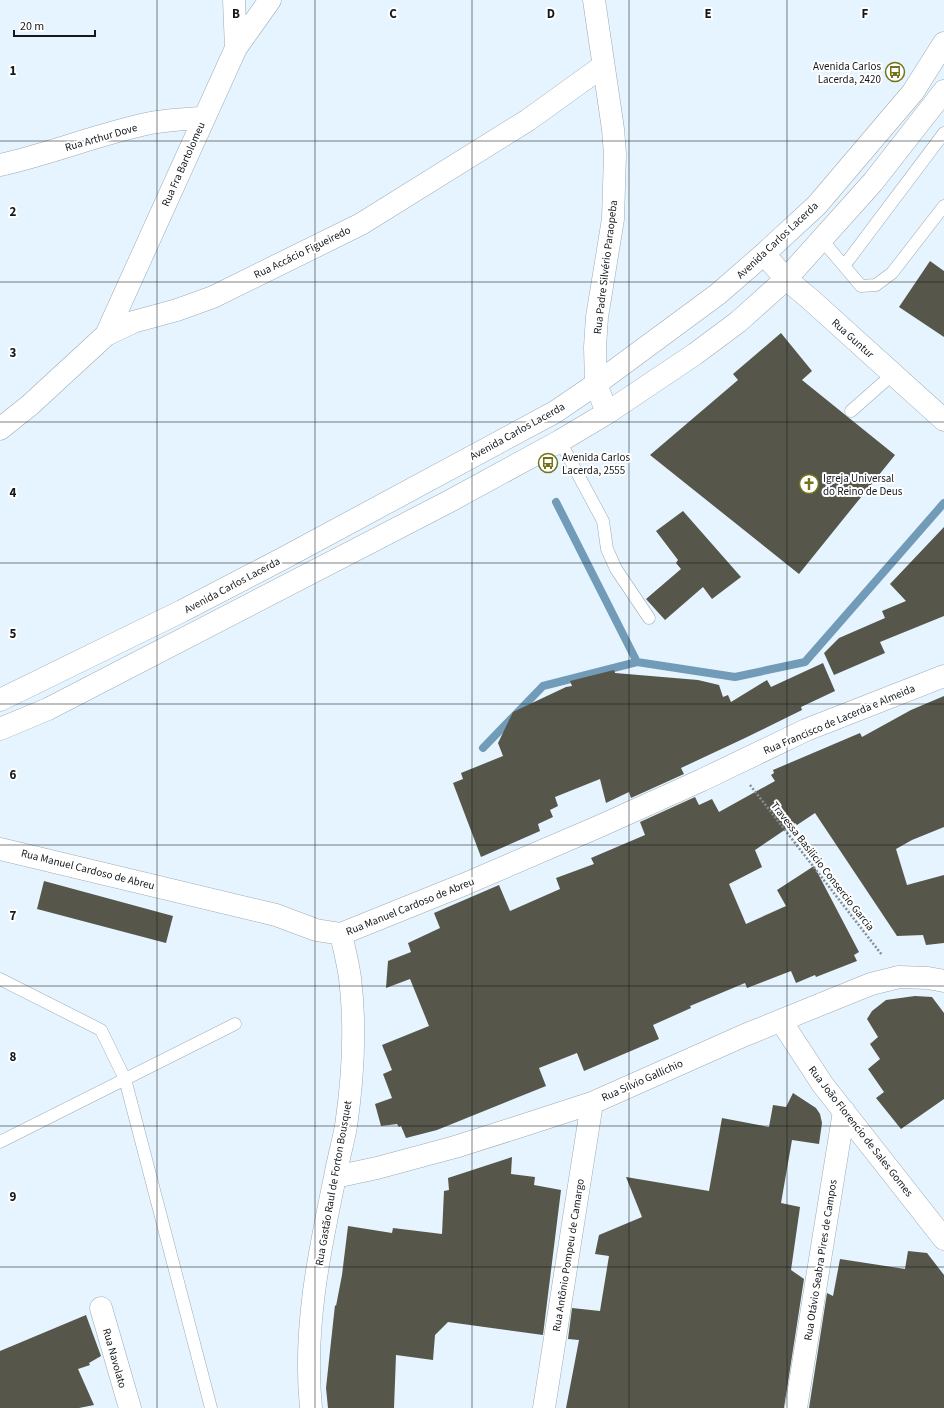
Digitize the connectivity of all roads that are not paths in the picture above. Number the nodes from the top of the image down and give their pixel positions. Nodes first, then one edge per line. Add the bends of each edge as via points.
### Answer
1 (234, 0) edge
2 (270, 0) edge
3 (594, 0) edge
4 (944, 43) edge
5 (236, 48) junction
6 (603, 66) junction
7 (944, 92) edge
8 (204, 118) junction
9 (944, 133) edge
10 (0, 165) edge
11 (944, 206) edge
12 (822, 240) junction
13 (764, 254) junction
14 (844, 266) junction
15 (786, 279) junction
16 (106, 334) junction
17 (893, 374) junction
18 (596, 384) junction
19 (851, 411) dead end
20 (607, 413) junction
21 (944, 420) edge
22 (0, 429) edge
23 (560, 442) junction
24 (649, 618) dead end
25 (944, 676) edge
26 (0, 700) edge
27 (0, 729) edge
28 (734, 764) joint
29 (0, 849) edge
30 (341, 934) junction
31 (0, 978) edge
32 (944, 981) edge
33 (781, 1021) junction
34 (235, 1024) dead end
35 (125, 1079) junction
36 (592, 1102) junction
37 (844, 1111) junction
38 (0, 1142) edge
39 (335, 1177) junction
40 (944, 1240) edge
41 (101, 1308) dead end
42 (130, 1408) edge
43 (211, 1408) edge
44 (311, 1408) edge
45 (544, 1408) edge
46 (796, 1408) edge

1 - 5 street
2 - 5 street, Rua Fra Bartolomeu
3 - 6 street, Rua Padre Silvério Paraopeba
4 - 13 street, Avenida Carlos Lacerda via 913,92 817,205
5 - 8 street, Rua Fra Bartolomeu
6 - 16 street, Rua Accácio Figueiredo via 528,120 361,224 213,297 133,322
6 - 18 street, Rua Padre Silvério Paraopeba via 615,154 613,219 595,340
7 - 12 street via 873,182
8 - 10 street, Rua Arthur Dove via 146,124
8 - 16 street, Rua Fra Bartolomeu
9 - 14 lane
11 - 14 lane via 892,273 876,285 861,286
12 - 14 lane
12 - 15 street
13 - 15 street, Rua Guntur
13 - 18 street, Avenida Carlos Lacerda via 718,294
15 - 17 street, Rua Guntur
15 - 20 street via 738,322
16 - 22 street, Rua Accácio Figueiredo via 30,405
17 - 19 lane
17 - 21 street, Rua Guntur
18 - 20 street, Rua Padre Silvério Paraopeba
18 - 26 street, Avenida Carlos Lacerda via 555,412 282,559
20 - 23 street
23 - 24 lane via 603,521 607,549 616,569
23 - 27 street via 102,682
25 - 28 street, Rua Francisco de Lacerda e Almeida via 806,730
28 - 30 street, Rua Manuel Cardoso de Abreu via 600,826
29 - 30 street, Rua Manuel Cardoso de Abreu via 268,914 316,930
30 - 39 street, Rua Gastão Raul de Forton Bousquet via 350,978 352,1069 346,1128
31 - 35 lane via 101,1030
32 - 33 street, Rua Silvio Gallichio via 899,977 871,984
33 - 36 street, Rua Silvio Gallichio
33 - 37 street, Rua João Florencio de Sales Gomes via 823,1085
34 - 35 lane
35 - 38 lane
35 - 43 lane
36 - 39 street, Rua Silvio Gallichio via 455,1146
36 - 45 street, Rua Antônio Pompeu de Camargo
37 - 40 street, Rua João Florencio de Sales Gomes
37 - 46 street, Rua Otávio Seabra Pires de Campos
39 - 44 street, Rua Gastão Raul de Forton Bousquet via 316,1277 309,1339
41 - 42 street, Rua Navolato

